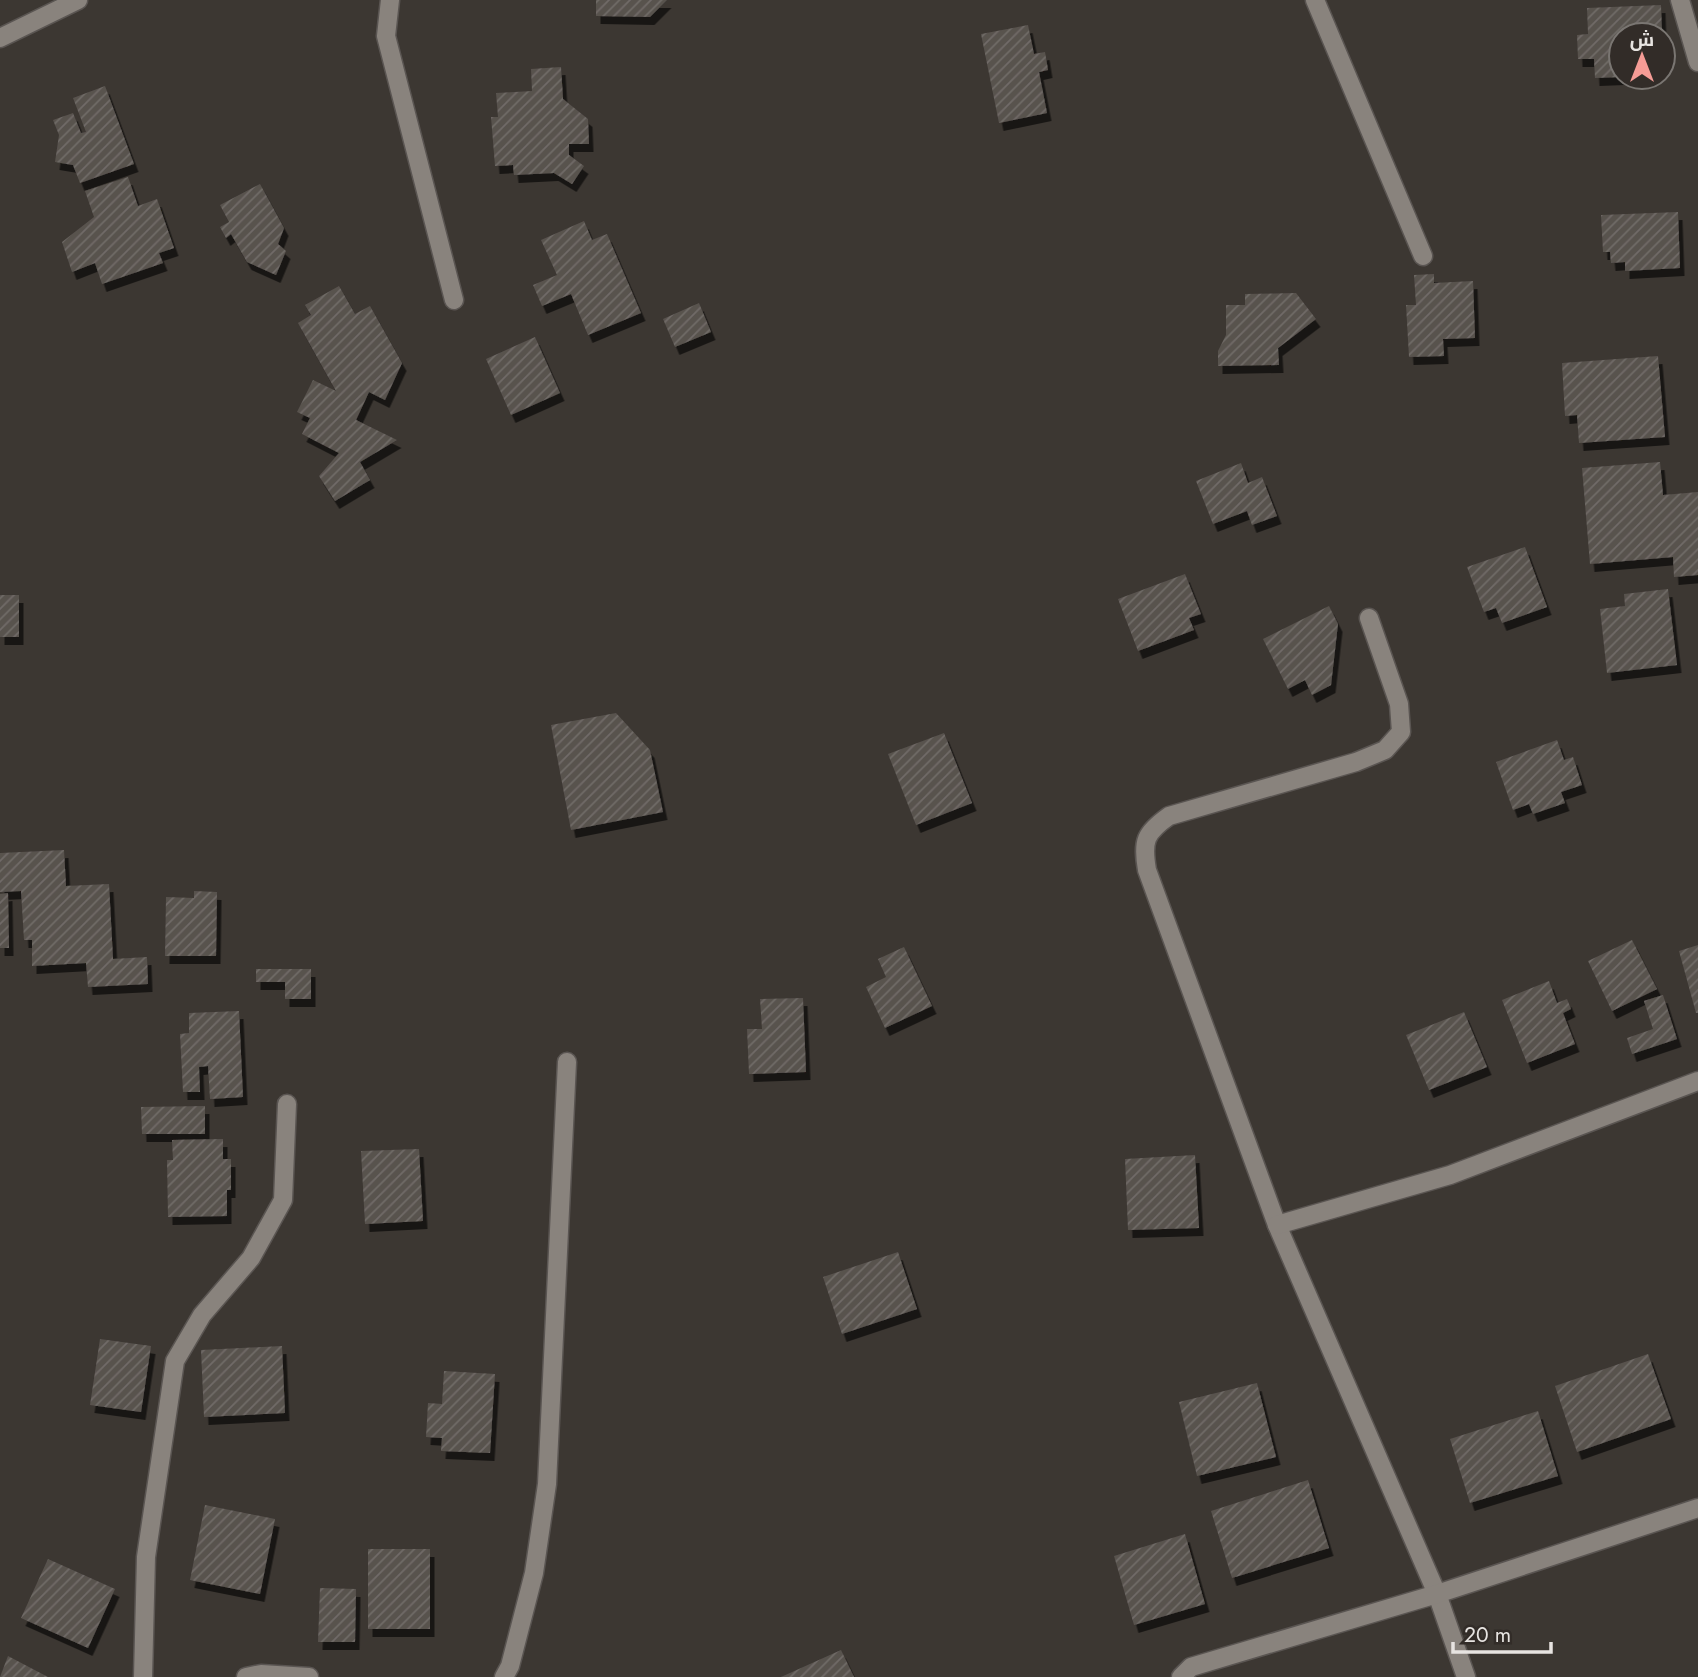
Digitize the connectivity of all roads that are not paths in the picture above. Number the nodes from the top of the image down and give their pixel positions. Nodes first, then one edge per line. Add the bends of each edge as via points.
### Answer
1 (78, 0) edge
2 (390, 0) edge
3 (1315, 0) edge
4 (1680, 0) edge
5 (0, 38) edge
6 (1698, 62) edge
7 (1423, 257) dead end
8 (454, 300) dead end
9 (1369, 618) dead end
10 (567, 1062) dead end
11 (1698, 1082) edge
12 (287, 1104) dead end
13 (1277, 1225) junction
14 (1698, 1507) edge
15 (1437, 1594) junction
16 (143, 1677) edge
17 (246, 1677) edge
18 (309, 1677) edge
19 (504, 1677) edge
20 (1181, 1677) edge
21 (1466, 1677) edge

1 - 5 street
2 - 8 street via 386,36
3 - 7 street
4 - 6 street
9 - 13 street via 1399,704 1401,732 1385,750 1170,816 1151,828 1143,848 1147,870
10 - 19 street via 547,1484 534,1573
11 - 13 street via 1450,1175
12 - 16 street via 283,1200 251,1258 202,1315 175,1361 146,1557
13 - 15 street
14 - 15 street
15 - 20 street via 1191,1667
15 - 21 street
17 - 18 street

